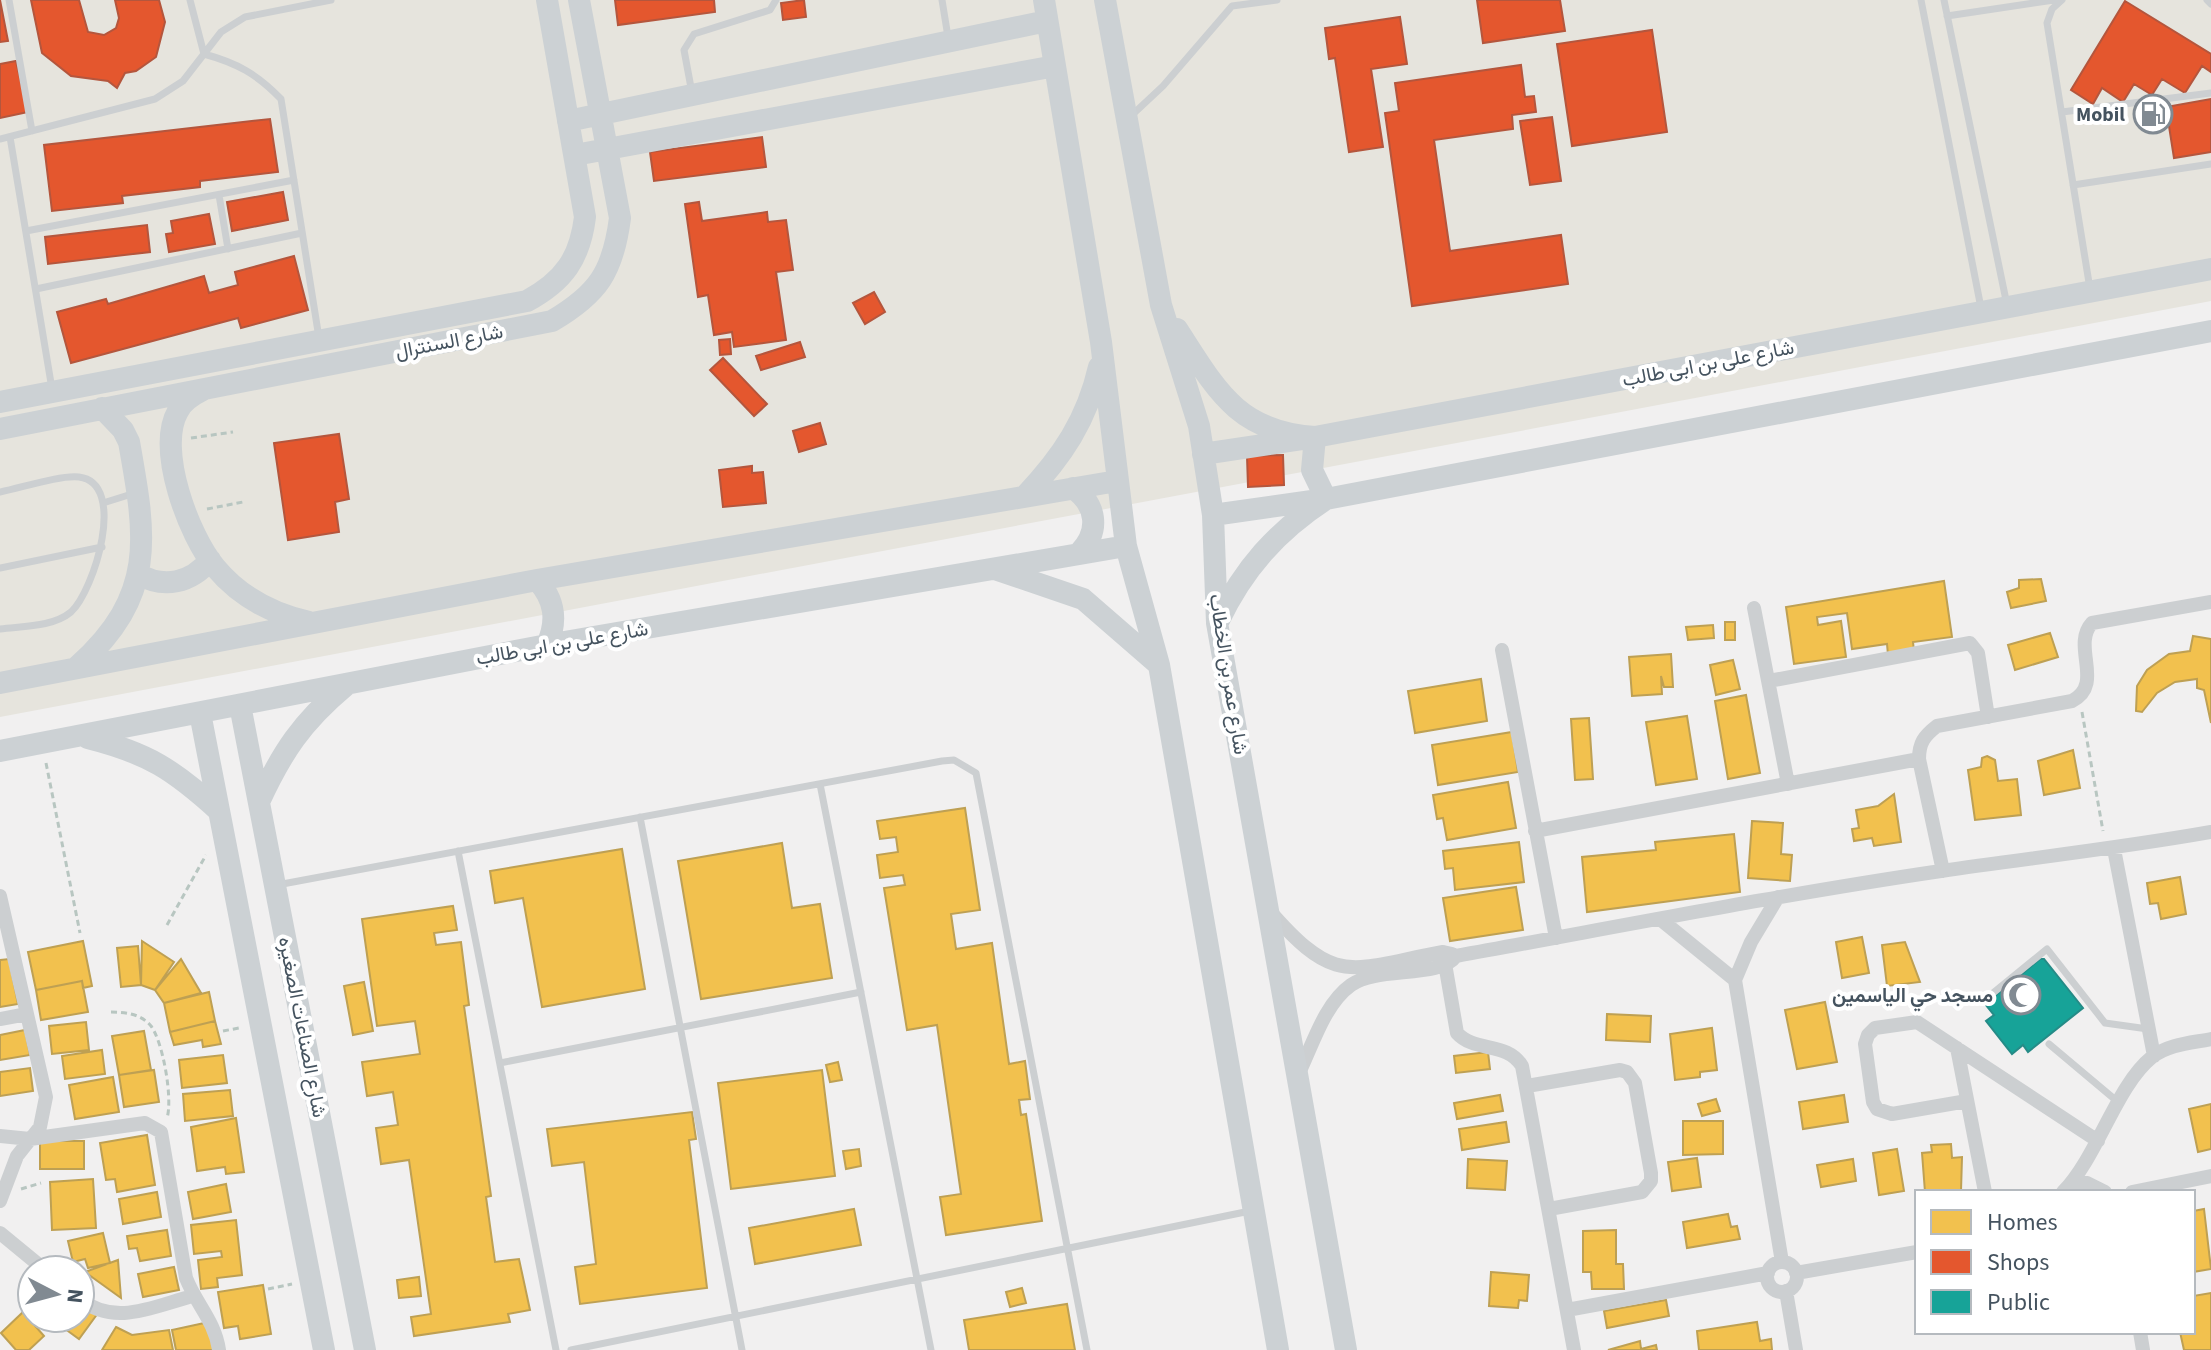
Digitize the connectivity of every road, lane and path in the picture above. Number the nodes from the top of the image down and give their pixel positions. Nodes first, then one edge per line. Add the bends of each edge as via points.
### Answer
1 (9, 0) edge
2 (190, 0) edge
3 (331, 0) edge
4 (547, 0) edge
5 (579, 0) edge
6 (776, 0) edge
7 (942, 0) edge
8 (1105, 0) edge
9 (1277, 0) edge
10 (1921, 0) edge
11 (1944, 0) edge
12 (2054, 0) edge
13 (2062, 0) edge
14 (1230, 3) edge
15 (1046, 10) edge
16 (1947, 16) junction
17 (949, 41) junction
18 (204, 54) junction
19 (1055, 66) junction
20 (780, 77) junction
21 (2211, 93) edge
22 (693, 95) junction
23 (2062, 112) junction
24 (601, 115) junction
25 (786, 116) junction
26 (1126, 120) junction
27 (568, 121) junction
28 (32, 131) junction
29 (10, 137) junction
30 (0, 139) edge
31 (607, 149) junction
32 (575, 155) junction
33 (2211, 164) edge
34 (294, 180) junction
35 (2073, 185) junction
36 (219, 195) junction
37 (26, 231) junction
38 (302, 233) junction
39 (228, 249) junction
40 (2211, 269) edge
41 (36, 289) junction
42 (2091, 291) junction
43 (1161, 305) junction
44 (2008, 307) junction
45 (1981, 311) junction
46 (403, 325) junction
47 (2211, 331) edge
48 (319, 340) junction
49 (1101, 342) junction
50 (411, 348) junction
51 (327, 365) junction
52 (209, 387) junction
53 (53, 392) junction
54 (0, 402) edge
55 (102, 408) junction
56 (0, 429) edge
57 (233, 432) dead end
58 (1315, 437) junction
59 (171, 444) junction
60 (1203, 454) junction
61 (131, 456) junction
62 (1117, 481) junction
63 (1073, 488) junction
64 (0, 492) edge
65 (137, 492) junction
66 (1025, 496) junction
67 (1326, 499) junction
68 (243, 502) dead end
69 (103, 503) junction
70 (185, 514) junction
71 (1213, 515) junction
72 (1126, 546) junction
73 (102, 547) junction
74 (1080, 552) junction
75 (210, 560) junction
76 (990, 567) junction
77 (0, 568) edge
78 (138, 574) junction
79 (537, 580) junction
80 (2211, 602) edge
81 (1754, 608) dead end
82 (1217, 623) junction
83 (319, 624) junction
84 (0, 629) edge
85 (547, 645) junction
86 (1502, 650) dead end
87 (1159, 665) junction
88 (78, 666) junction
89 (1769, 681) junction
90 (0, 683) edge
91 (347, 683) junction
92 (2079, 698) junction
93 (240, 705) junction
94 (200, 713) junction
95 (1988, 717) junction
96 (79, 736) junction
97 (42, 743) junction
98 (0, 751) edge
99 (1919, 759) junction
100 (820, 784) junction
101 (1788, 784) junction
102 (259, 802) junction
103 (640, 817) junction
104 (221, 819) junction
105 (1535, 831) junction
106 (2211, 832) edge
107 (2110, 850) junction
108 (458, 851) junction
109 (1943, 871) junction
110 (275, 885) junction
111 (0, 896) edge
112 (1778, 897) junction
113 (1269, 910) junction
114 (1660, 919) junction
115 (167, 925) dead end
116 (80, 933) dead end
117 (1556, 938) junction
118 (1448, 958) junction
119 (1380, 969) junction
120 (1735, 980) junction
121 (861, 992) junction
122 (1982, 1002) dead end
123 (111, 1012) dead end
124 (27, 1014) junction
125 (0, 1019) edge
126 (680, 1027) junction
127 (2148, 1029) junction
128 (2211, 1039) edge
129 (2049, 1044) dead end
130 (1957, 1048) junction
131 (2154, 1056) junction
132 (500, 1063) junction
133 (1298, 1076) junction
134 (1527, 1086) junction
135 (1967, 1101) junction
136 (2119, 1104) junction
137 (161, 1132) junction
138 (0, 1136) edge
139 (30, 1139) junction
140 (2098, 1141) junction
141 (2211, 1176) edge
142 (2068, 1187) edge
143 (1985, 1190) edge
144 (2101, 1190) edge
145 (2142, 1190) edge
146 (0, 1201) edge
147 (1549, 1209) junction
148 (1255, 1210) junction
149 (0, 1233) edge
150 (1068, 1248) junction
151 (1915, 1252) edge
152 (26, 1254) edge
153 (1782, 1262) junction
154 (1768, 1273) junction
155 (1796, 1273) junction
156 (917, 1279) junction
157 (1786, 1291) junction
158 (193, 1296) junction
159 (96, 1310) edge
160 (1567, 1310) junction
161 (736, 1316) junction
162 (219, 1350) edge
163 (324, 1350) edge
164 (365, 1350) edge
165 (556, 1350) edge
166 (571, 1350) edge
167 (742, 1350) edge
168 (931, 1350) edge
169 (1087, 1350) edge
170 (1278, 1350) edge
171 (1346, 1350) edge
172 (1574, 1350) edge
173 (1796, 1350) edge

1 - 28 lane
2 - 18 lane
3 - 18 lane via 245,17 221,32
4 - 27 street, شارع السنترال
5 - 24 street, شارع السنترال
6 - 22 lane via 770,10 694,34 684,50
7 - 17 lane
8 - 26 street, شارع عمر بن الخطاب
9 - 14 lane
10 - 45 lane
11 - 16 lane
12 - 16 lane
13 - 23 lane via 2047,23
14 - 26 lane via 1163,86
15 - 17 street
15 - 19 street
16 - 44 lane
17 - 20 street
18 - 28 lane via 183,81 155,99
18 - 34 lane via 247,69 281,99
19 - 25 street
19 - 49 street
20 - 22 street
20 - 25 street
21 - 23 lane
22 - 24 street
23 - 35 lane
24 - 27 street
24 - 31 street, شارع السنترال
25 - 31 street
26 - 43 street, شارع عمر بن الخطاب
27 - 32 street, شارع السنترال
28 - 29 lane
29 - 30 lane
29 - 37 lane
31 - 32 street
31 - 50 street, شارع السنترال via 620,218 616,251 602,281 580,305 552,321
32 - 46 street, شارع السنترال via 585,217 581,244 570,268 551,288 527,301
33 - 35 lane
34 - 36 lane
34 - 38 lane
35 - 42 lane
36 - 37 lane
36 - 39 lane
37 - 41 lane
38 - 39 lane
38 - 48 lane
39 - 41 lane
40 - 42 street, شارع على بن ابى طالب
41 - 53 lane
42 - 44 street, شارع على بن ابى طالب
43 - 58 street via 1233,409 1285,436
43 - 60 street, شارع عمر بن الخطاب
44 - 45 street, شارع على بن ابى طالب
45 - 58 street, شارع على بن ابى طالب
46 - 48 street, شارع السنترال
46 - 50 street
47 - 67 street
48 - 51 street
48 - 53 street, شارع السنترال
49 - 62 street
49 - 66 street via 1094,389 1076,433
50 - 51 street, شارع السنترال
51 - 52 street, شارع السنترال
52 - 55 street, شارع السنترال
52 - 59 street via 177,412
53 - 54 street, شارع السنترال
55 - 56 street, شارع السنترال
55 - 61 street via 123,430
57 - 59 path
58 - 60 street, شارع على بن ابى طالب
58 - 67 street via 1312,470
59 - 61 street via 149,443
59 - 70 street
60 - 71 street, شارع عمر بن الخطاب
61 - 65 street
62 - 63 street
62 - 72 street
63 - 66 street
63 - 74 street via 1087,501 1094,518 1091,537
64 - 69 lane via 77,477 95,486
65 - 69 lane
65 - 78 street via 144,536
66 - 79 street
67 - 71 street
67 - 82 street via 1267,546
68 - 70 path
69 - 73 lane
70 - 75 street
71 - 82 street, شارع عمر بن الخطاب
72 - 74 street, شارع على بن ابى طالب
72 - 87 street
73 - 77 lane
73 - 84 lane via 88,588 70,613 57,621
74 - 76 street, شارع على بن ابى طالب
75 - 78 street via 177,582 156,582
75 - 83 street via 260,604
76 - 85 street, شارع على بن ابى طالب
76 - 87 street via 1083,599
78 - 88 street via 113,630
79 - 83 street
79 - 85 street via 555,617
80 - 92 street via 2092,623 2083,641 2088,678
81 - 89 street
82 - 113 street, شارع عمر بن الخطاب
83 - 88 street
85 - 91 street, شارع على بن ابى طالب
86 - 105 street
87 - 148 street
88 - 90 street
89 - 95 street via 1970,643 1978,653
89 - 101 street
91 - 93 street, شارع على بن ابى طالب
91 - 102 street via 309,716 280,756
92 - 95 street
92 - 107 path
93 - 94 street, شارع على بن ابى طالب
93 - 102 street, شارع الصناعات الصغيره
94 - 96 street, شارع على بن ابى طالب
94 - 104 street, شارع الصناعات الصغيره
95 - 99 street via 1937,726 1919,746
96 - 97 street, شارع على بن ابى طالب
96 - 104 street via 131,749 179,774
97 - 98 street, شارع على بن ابى طالب
97 - 116 path
99 - 101 street
99 - 109 street
100 - 103 lane
100 - 121 lane
100 - 150 lane via 954,760 976,773
101 - 105 street
102 - 110 street, شارع الصناعات الصغيره
103 - 108 lane
103 - 126 lane
104 - 115 path
104 - 163 street, شارع الصناعات الصغيره
105 - 117 street
106 - 107 street
107 - 109 street
107 - 127 street
108 - 110 lane
108 - 132 lane
109 - 112 street
110 - 164 street, شارع الصناعات الصغيره
111 - 124 street
112 - 114 street
112 - 120 street
113 - 119 street via 1299,945 1323,961
113 - 133 street, شارع عمر بن الخطاب
114 - 117 street
114 - 120 street
117 - 118 street
118 - 119 street
118 - 134 street via 1457,1033 1464,1041 1517,1057
119 - 133 street via 1341,994
120 - 153 street
121 - 126 lane
121 - 156 lane
122 - 127 lane via 2047,949 2109,1025
123 - 137 path via 134,1015 153,1029 170,1093
124 - 125 street
124 - 139 street via 46,1097 46,1113
126 - 132 lane
126 - 161 lane
127 - 131 street
128 - 131 street via 2172,1046
129 - 136 lane
130 - 135 street
130 - 135 street via 1917,1022 1875,1028 1865,1044 1873,1102 1892,1114
130 - 140 street
131 - 136 street
132 - 165 lane
133 - 171 street, شارع عمر بن الخطاب
134 - 147 street
134 - 147 street via 1620,1070 1635,1083 1651,1173 1648,1187
135 - 143 street
136 - 140 street
137 - 139 street via 145,1123
137 - 158 street
138 - 139 street
139 - 146 street via 17,1156
140 - 142 street
141 - 145 street
142 - 144 street via 2087,1183
147 - 160 street
148 - 150 lane
148 - 170 street
149 - 152 street
150 - 156 lane
150 - 169 lane
151 - 155 street
153 - 154 street
153 - 155 street
154 - 157 street via 1774,1290
154 - 160 street
155 - 157 street via 1795,1284
156 - 161 lane
156 - 168 lane
157 - 173 street
158 - 159 street via 113,1315
158 - 162 street via 213,1323
160 - 172 street
161 - 166 lane
161 - 167 lane

